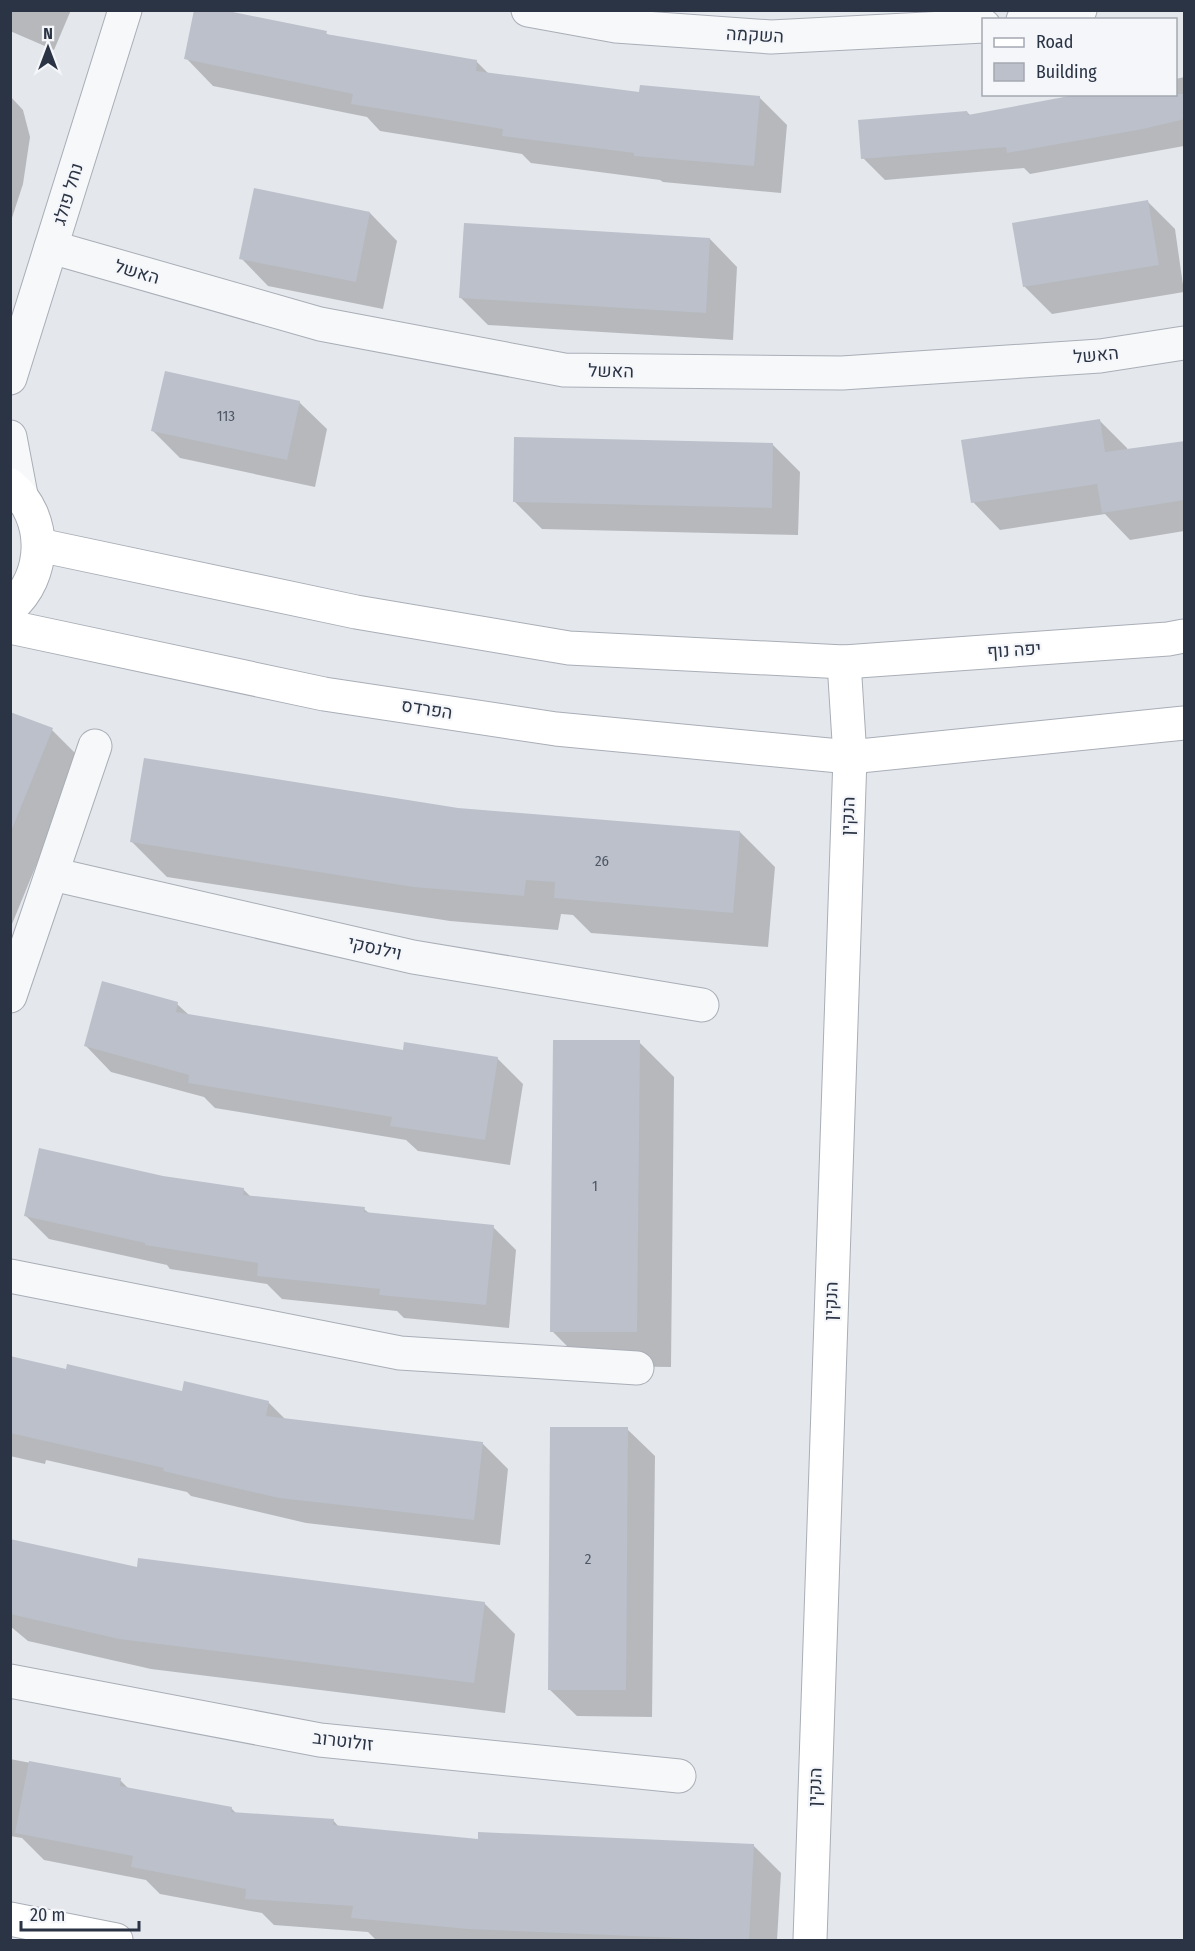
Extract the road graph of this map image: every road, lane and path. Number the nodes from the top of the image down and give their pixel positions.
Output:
1 (125, 10) edge
2 (528, 10) edge
3 (1080, 10) edge
4 (1034, 18) edge
5 (982, 26) edge
6 (51, 248) junction
7 (1185, 343) edge
8 (10, 378) edge
9 (10, 437) edge
10 (16, 490) edge
11 (39, 545) junction
12 (10, 608) edge
13 (10, 627) edge
14 (1185, 636) edge
15 (844, 662) junction
16 (1185, 723) edge
17 (95, 746) dead end
18 (850, 757) junction
19 (52, 874) junction
20 (10, 996) edge
21 (702, 1005) dead end
22 (10, 1276) edge
23 (637, 1368) dead end
24 (10, 1681) edge
25 (679, 1776) dead end
26 (10, 1918) edge
27 (116, 1941) edge
28 (810, 1941) edge

1 - 6 street, נחל פולג
2 - 5 street, השקמה
3 - 4 street
6 - 7 street, האשל
6 - 8 street, נחל פולג
9 - 10 street
10 - 11 street
11 - 12 street
11 - 15 street
13 - 18 street, הפרדס
14 - 15 street, יפה נוף
15 - 18 street, הנקין
16 - 18 street
17 - 19 street
18 - 28 street, הנקין
19 - 20 street
19 - 21 street, וילנסקי
22 - 23 street
24 - 25 street, זולוטרוב
26 - 27 street

